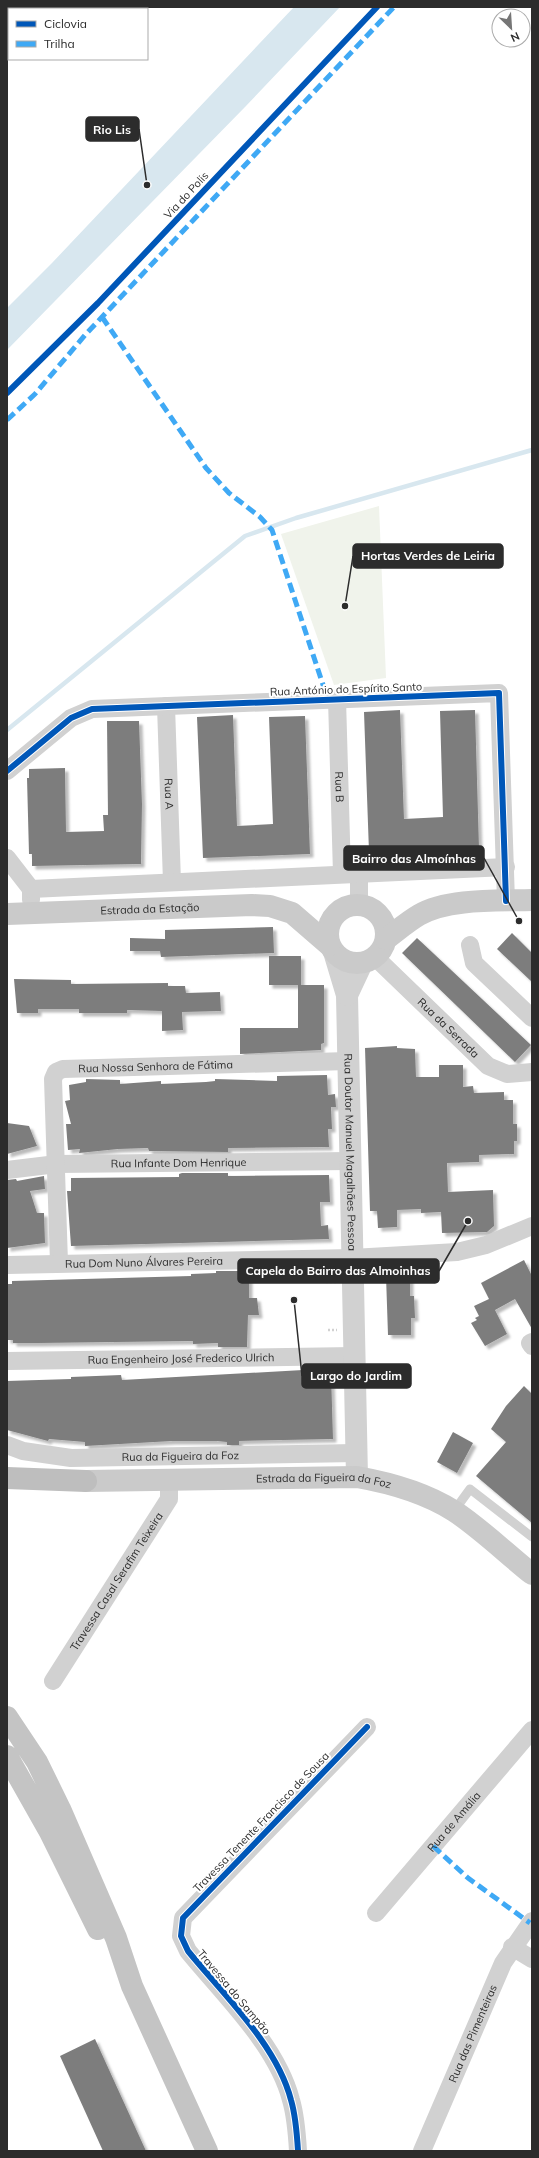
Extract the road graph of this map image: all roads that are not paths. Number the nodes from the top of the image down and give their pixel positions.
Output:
1 (337, 700) junction
2 (166, 706) junction
3 (7, 771) edge
4 (7, 858) edge
5 (506, 867) junction
6 (350, 874) junction
7 (172, 882) junction
8 (31, 889) junction
9 (532, 900) edge
10 (506, 901) junction
11 (359, 909) junction
12 (31, 913) junction
13 (292, 913) junction
14 (7, 914) edge
15 (420, 914) junction
16 (386, 939) junction
17 (470, 945) dead end
18 (332, 950) junction
19 (368, 960) junction
20 (347, 995) junction
21 (532, 1018) edge
22 (348, 1061) junction
23 (532, 1072) edge
24 (350, 1161) junction
25 (57, 1164) junction
26 (7, 1170) edge
27 (532, 1226) edge
28 (352, 1258) junction
29 (59, 1263) junction
30 (7, 1265) edge
31 (532, 1342) edge
32 (532, 1346) edge
33 (354, 1356) junction
34 (7, 1361) edge
35 (7, 1445) edge
36 (356, 1453) junction
37 (357, 1477) junction
38 (7, 1478) edge
39 (169, 1480) junction
40 (86, 1481) joint
41 (454, 1511) junction
42 (532, 1537) edge
43 (532, 1574) edge
44 (53, 1681) dead end
45 (7, 1717) edge
46 (367, 1727) dead end
47 (532, 1730) edge
48 (7, 1756) edge
49 (376, 1913) dead end
50 (532, 1921) edge
51 (181, 1936) joint
52 (512, 1947) junction
53 (532, 1960) edge
54 (132, 1986) junction
55 (207, 2151) edge
56 (298, 2151) edge
57 (422, 2151) edge

1 - 2 street, Rua António do Espírito Santo
1 - 5 street, Rua António do Espírito Santo
1 - 6 street, Rua B
2 - 3 street, Rua António do Espírito Santo
2 - 7 street, Rua A
4 - 8 street
5 - 6 street
5 - 10 street, Rua António do Espírito Santo
6 - 7 street
6 - 11 street, Rua B
7 - 8 street
8 - 12 street
9 - 10 main road, Estrada da Estação
10 - 15 main road, Estrada da Estação
11 - 13 main road, Estrada da Estação
11 - 15 main road, Estrada da Estação
11 - 16 main road
11 - 18 main road
12 - 13 main road, Estrada da Estação
12 - 14 main road, Estrada da Estação
13 - 18 main road, Estrada da Estação
15 - 16 main road, Estrada da Estação
16 - 19 main road, Estrada da Estação
17 - 21 street
18 - 19 main road, Estrada da Estação
18 - 20 street, Rua Doutor Manuel Magalhães Pessoa
19 - 20 street, Rua Doutor Manuel Magalhães Pessoa
19 - 23 street, Rua da Serrada
20 - 22 street, Rua Doutor Manuel Magalhães Pessoa
22 - 24 street, Rua Doutor Manuel Magalhães Pessoa
22 - 25 street, Rua Nossa Senhora de Fátima
24 - 25 street, Rua Infante Dom Henrique
24 - 28 street, Rua Doutor Manuel Magalhães Pessoa
25 - 26 street, Rua Infante Dom Henrique
25 - 29 street
27 - 28 street, Rua Dom Nuno Álvares Pereira
28 - 29 street, Rua Dom Nuno Álvares Pereira
28 - 33 street, Rua Doutor Manuel Magalhães Pessoa
29 - 30 street, Rua Dom Nuno Álvares Pereira
31 - 32 street
33 - 34 street, Rua Engenheiro José Frederico Ulrich
33 - 36 street, Rua Doutor Manuel Magalhães Pessoa
35 - 36 street, Rua da Figueira da Foz
36 - 37 street, Rua Doutor Manuel Magalhães Pessoa
37 - 39 main road, Estrada da Figueira da Foz
37 - 41 main road, Estrada da Figueira da Foz
38 - 40 highway
39 - 40 main road, Estrada da Figueira da Foz
39 - 44 street, Travessa Casal Serafim Teixeira
41 - 42 lane
41 - 43 main road, Estrada da Figueira da Foz
45 - 54 main road
46 - 51 street, Travessa Tenente Francisco de Sousa
47 - 49 street, Rua de Amália
48 - 54 main road
50 - 52 street, Rua das Pimenteiras
51 - 56 street, Travessa do Sampão
52 - 53 street
52 - 57 street, Rua das Pimenteiras
54 - 55 main road

